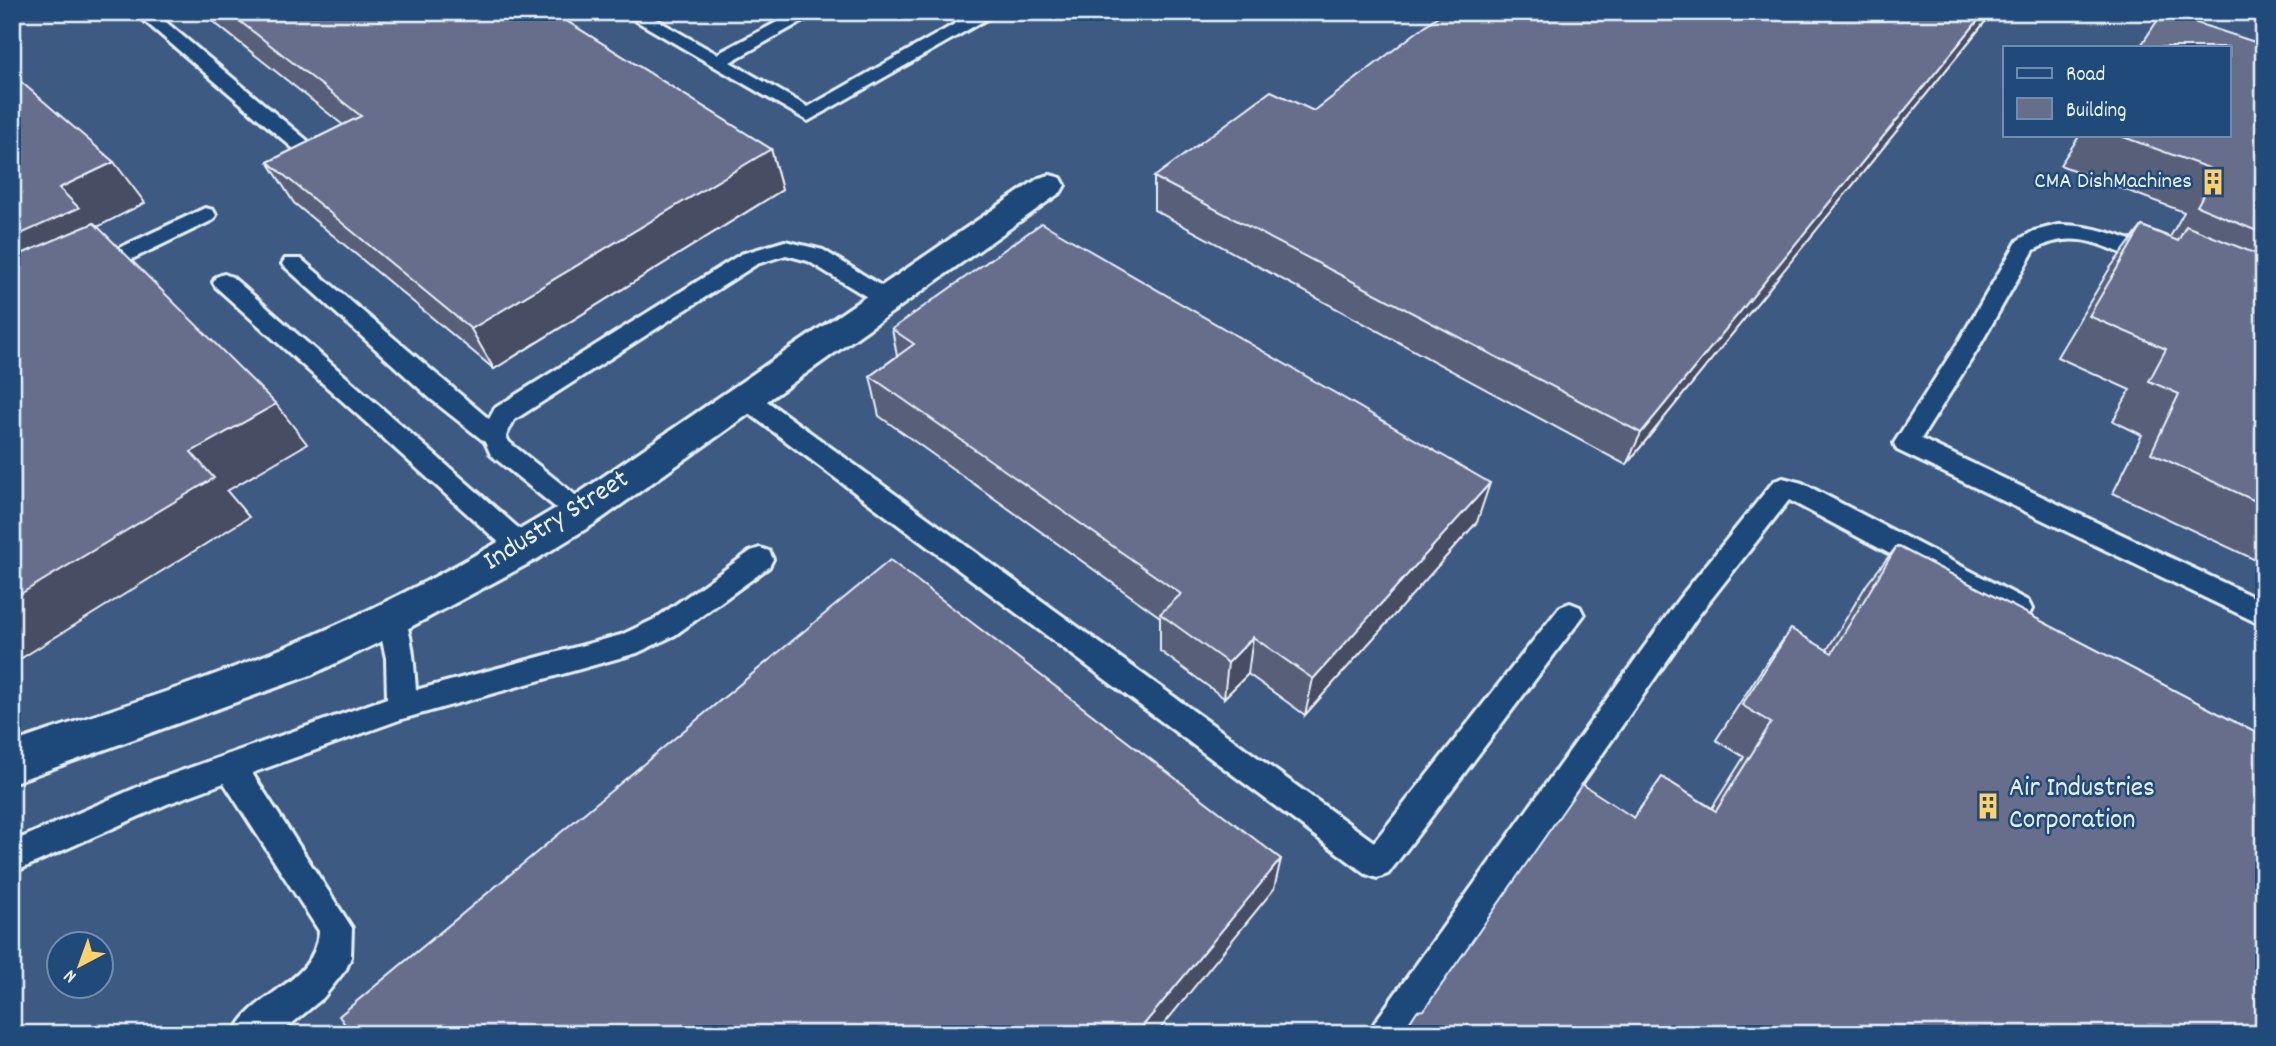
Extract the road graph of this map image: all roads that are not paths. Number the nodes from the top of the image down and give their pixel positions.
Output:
1 (143, 12) edge
2 (630, 12) edge
3 (810, 12) edge
4 (990, 12) edge
5 (2255, 12) edge
6 (2264, 15) edge
7 (718, 61) junction
8 (308, 150) edge
9 (1050, 185) dead end
10 (205, 215) dead end
11 (293, 264) dead end
12 (2175, 267) edge
13 (73, 279) edge
14 (223, 282) dead end
15 (886, 298) junction
16 (744, 397) junction
17 (494, 436) junction
18 (580, 513) junction
19 (523, 548) junction
20 (760, 559) dead end
21 (1570, 615) dead end
22 (2264, 615) edge
23 (391, 618) junction
24 (2041, 622) edge
25 (402, 706) junction
26 (12, 763) edge
27 (231, 767) junction
28 (12, 858) edge
29 (251, 1034) edge
30 (1387, 1034) edge

1 - 8 lane
2 - 7 lane
3 - 7 lane
4 - 7 lane
5 - 6 lane
9 - 15 street, Industry Street
10 - 13 lane
11 - 17 lane
12 - 22 lane
14 - 19 lane
15 - 16 street, Industry Street
15 - 17 lane
16 - 18 street, Industry Street
16 - 21 lane
17 - 18 lane
18 - 19 street, Industry Street
19 - 23 street, Industry Street
20 - 25 lane
23 - 25 lane
23 - 26 street, Industry Street
24 - 30 lane
25 - 27 lane
27 - 28 lane
27 - 29 lane

